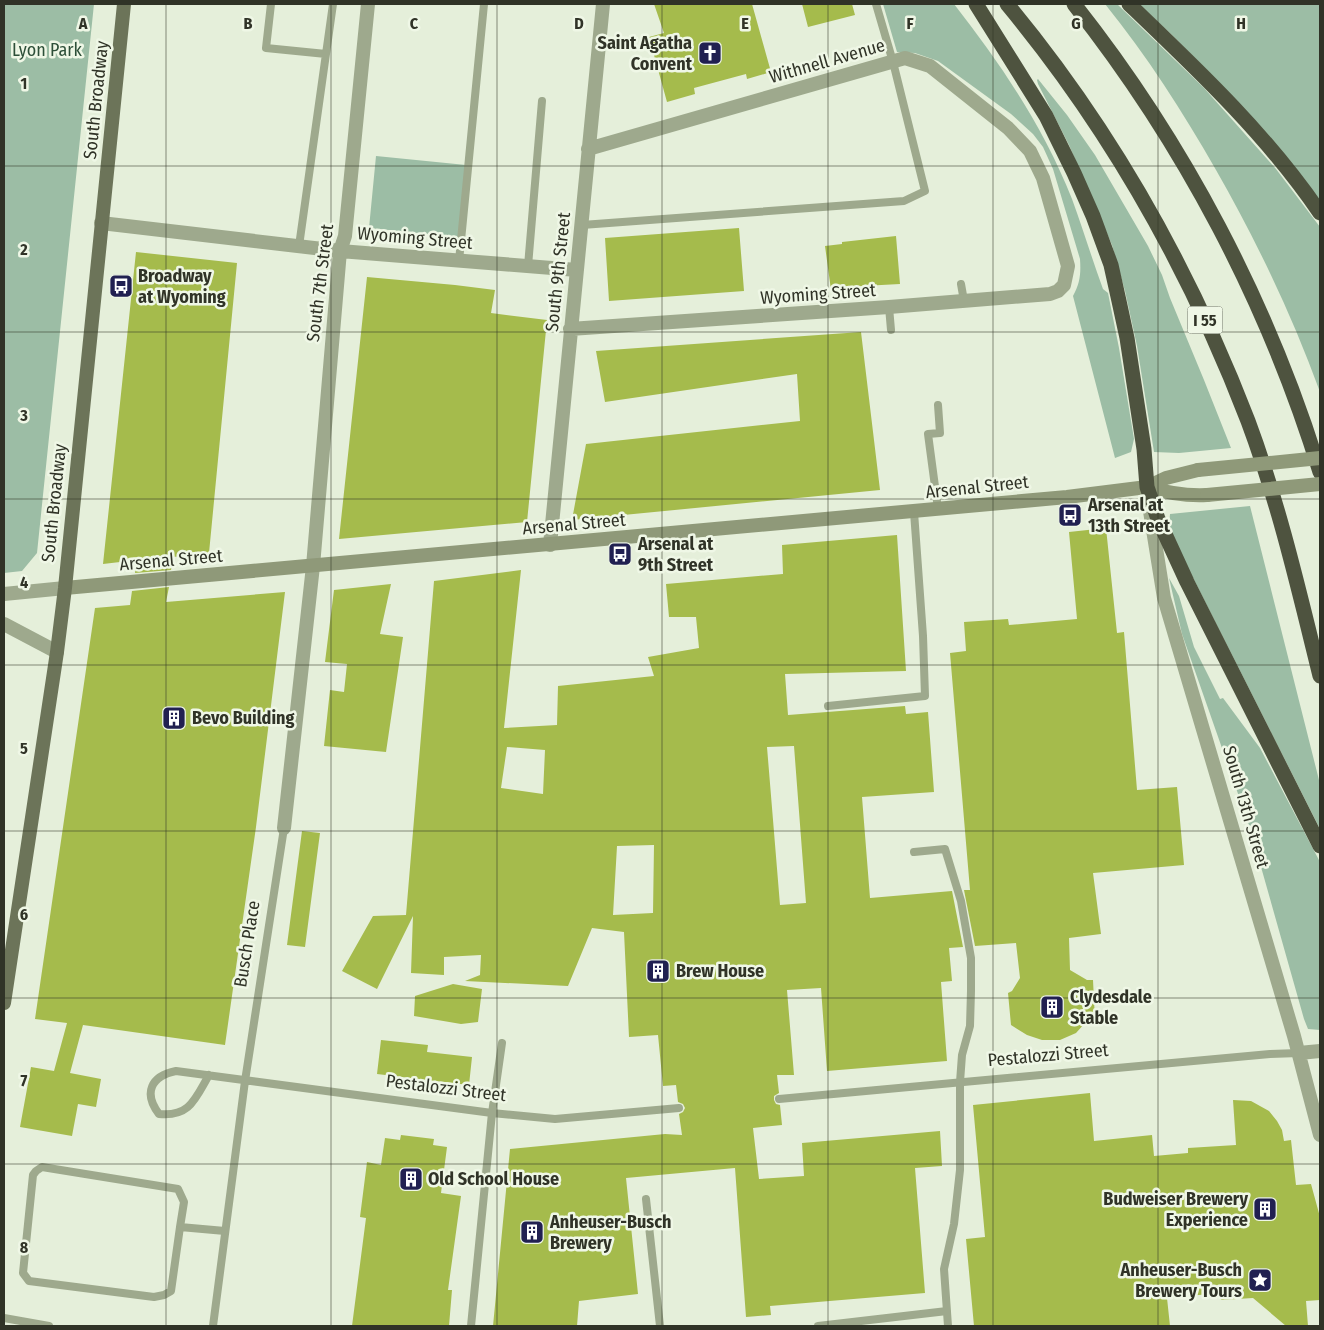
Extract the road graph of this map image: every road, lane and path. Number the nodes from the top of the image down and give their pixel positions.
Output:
1 (124, 4) edge
2 (271, 4) edge
3 (332, 4) edge
4 (368, 4) edge
5 (484, 4) edge
6 (602, 4) edge
7 (876, 4) edge
8 (976, 4) edge
9 (1007, 4) edge
10 (1074, 4) edge
11 (1130, 4) edge
12 (326, 54) junction
13 (893, 62) junction
14 (542, 101) dead end
15 (588, 149) junction
16 (1320, 213) edge
17 (101, 223) junction
18 (582, 225) junction
19 (299, 246) junction
20 (340, 251) junction
21 (459, 260) junction
22 (528, 266) junction
23 (577, 270) junction
24 (961, 284) dead end
25 (1064, 285) joint
26 (964, 301) junction
27 (889, 308) junction
28 (570, 329) junction
29 (891, 330) dead end
30 (938, 405) dead end
31 (1320, 458) edge
32 (1320, 472) edge
33 (1320, 484) edge
34 (1147, 487) junction
35 (938, 509) junction
36 (914, 512) junction
37 (550, 544) junction
38 (312, 566) junction
39 (65, 588) junction
40 (4, 594) edge
41 (4, 624) edge
42 (57, 652) junction
43 (1320, 676) edge
44 (828, 706) dead end
45 (284, 828) joint
46 (1320, 846) edge
47 (914, 852) dead end
48 (4, 1003) edge
49 (502, 1043) dead end
50 (1320, 1051) edge
51 (1298, 1053) junction
52 (208, 1075) junction
53 (245, 1081) junction
54 (960, 1082) junction
55 (780, 1099) dead end
56 (679, 1108) dead end
57 (492, 1113) junction
58 (1320, 1135) edge
59 (646, 1199) dead end
60 (180, 1227) junction
61 (225, 1231) junction
62 (947, 1311) junction
63 (4, 1318) edge
64 (49, 1326) edge
65 (213, 1326) edge
66 (471, 1326) edge
67 (660, 1326) edge
68 (818, 1326) edge
69 (948, 1326) edge

1 - 17 main road, South Broadway
2 - 12 lane
3 - 12 lane
4 - 20 street, South 7th Street
5 - 21 lane
6 - 15 street, South 9th Street
7 - 13 lane
8 - 34 highway
9 - 43 highway, I 55
10 - 32 highway
11 - 16 highway
12 - 19 lane
13 - 15 street, Withnell Avenue
13 - 18 lane
13 - 25 street, Withnell Avenue
14 - 22 lane
15 - 18 street, South 9th Street
17 - 19 street, Wyoming Street
17 - 39 main road, South Broadway
18 - 23 street, South 9th Street
19 - 20 street, Wyoming Street
20 - 21 street, Wyoming Street
20 - 38 street, South 7th Street
21 - 22 street, Wyoming Street
22 - 23 street, Wyoming Street
23 - 28 street, South 9th Street
24 - 26 lane
25 - 26 street, Wyoming Street
26 - 27 street, Wyoming Street
27 - 28 street, Wyoming Street
27 - 29 lane
28 - 37 street, South 9th Street
30 - 35 lane
31 - 34 main road, Arsenal Street, bridge
33 - 34 main road, Arsenal Street, bridge
34 - 35 main road, Arsenal Street
34 - 46 highway
34 - 51 street, South 13th Street
35 - 36 main road, Arsenal Street
36 - 37 main road, Arsenal Street
36 - 44 lane
37 - 38 main road, Arsenal Street
38 - 39 main road, Arsenal Street
38 - 45 street, Busch Place
39 - 40 street, Arsenal Street
39 - 42 main road, South Broadway
41 - 42 street
42 - 48 main road, South Broadway
45 - 53 lane, Busch Place
47 - 54 lane
49 - 57 lane
50 - 51 street, Pestalozzi Street
51 - 54 lane, Pestalozzi Street
51 - 58 street, South 13th Street
52 - 52 lane, Pestalozzi Street
52 - 53 lane, Pestalozzi Street
53 - 57 lane, Pestalozzi Street
53 - 61 lane, Busch Place
54 - 55 lane, Pestalozzi Street
54 - 62 lane
56 - 57 lane, Pestalozzi Street
57 - 66 lane
59 - 67 lane
60 - 60 lane
60 - 61 lane
61 - 65 lane, Busch Place
62 - 68 lane
62 - 69 lane
63 - 64 lane

